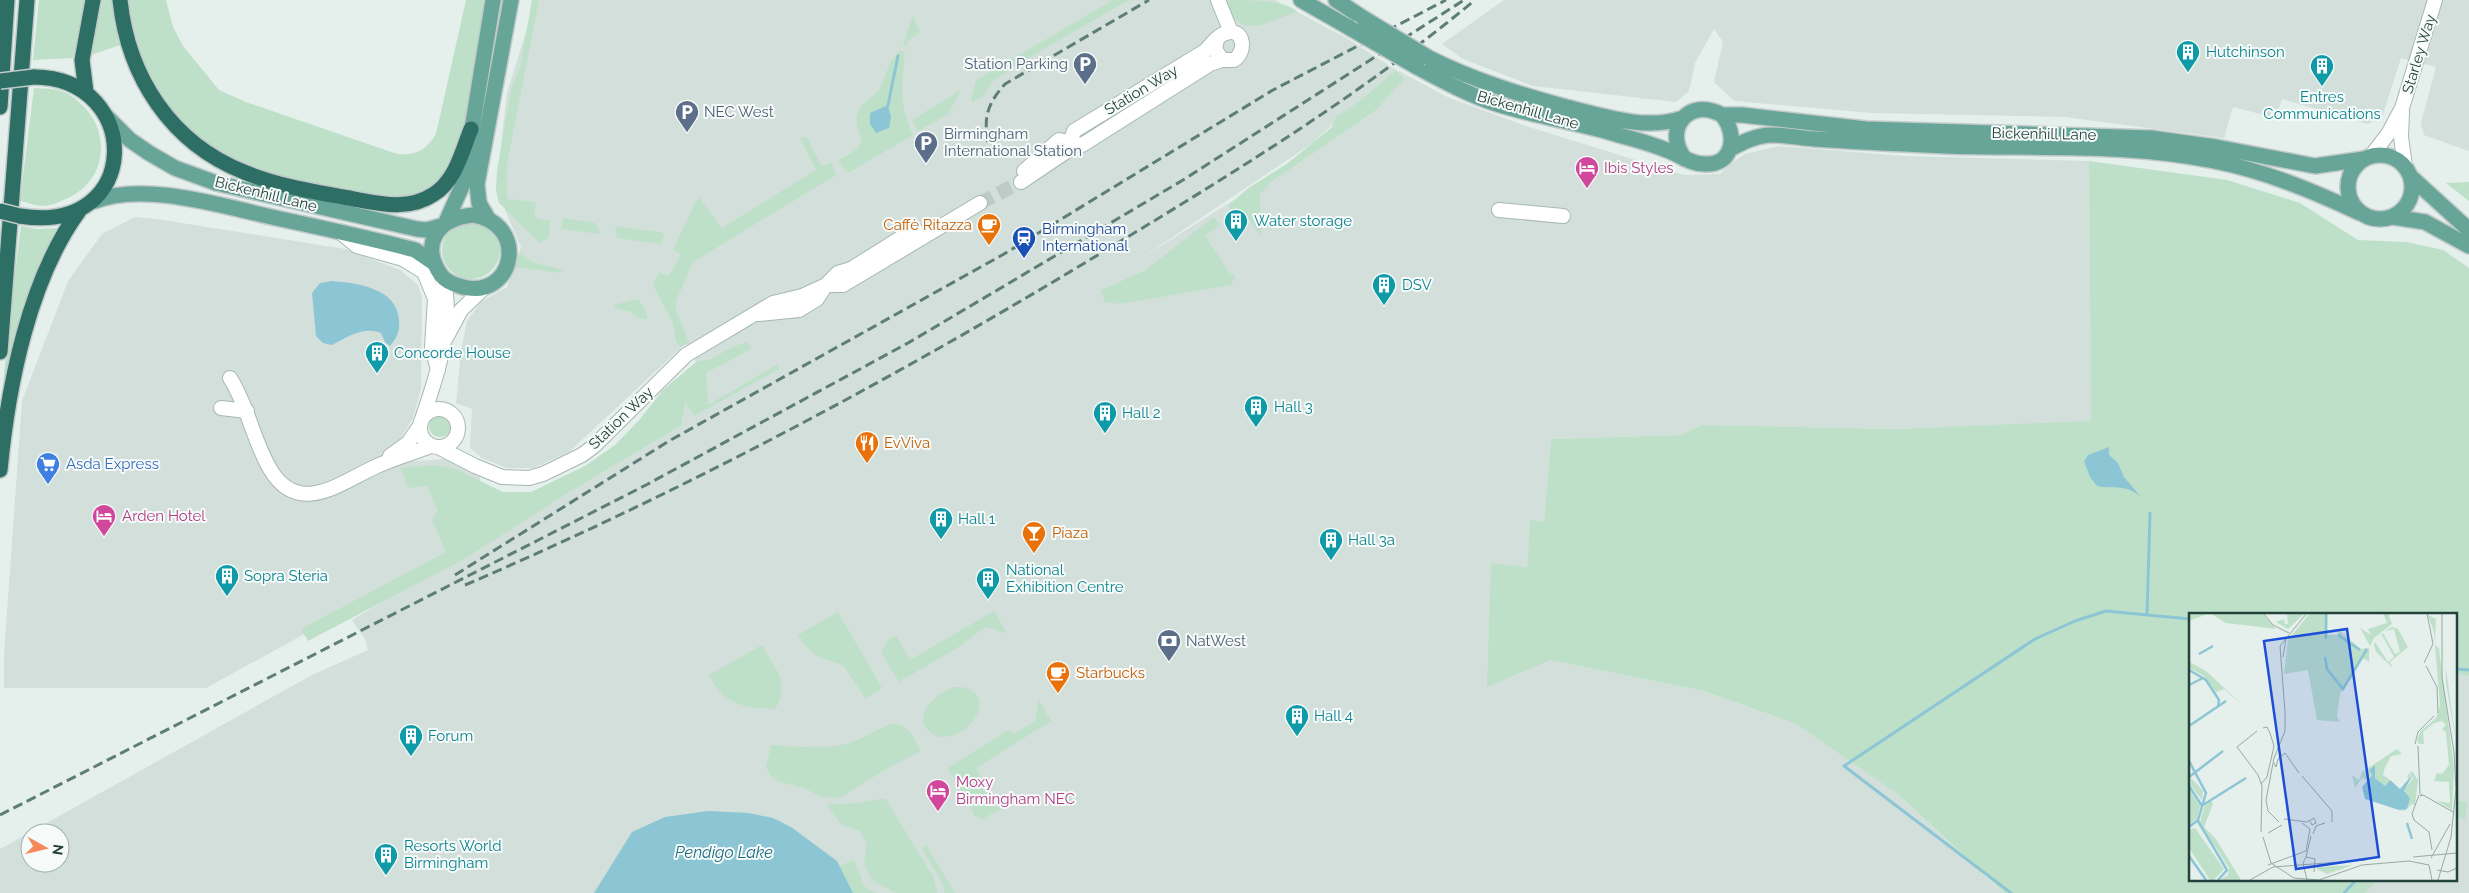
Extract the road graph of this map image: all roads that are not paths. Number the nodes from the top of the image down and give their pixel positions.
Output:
1 (7, 0) edge
2 (27, 0) edge
3 (33, 0) edge
4 (93, 0) edge
5 (120, 0) edge
6 (493, 0) edge
7 (511, 0) edge
8 (1218, 0) edge
9 (2435, 0) edge
10 (1306, 3) edge
11 (1342, 4) edge
12 (1231, 32) junction
13 (1217, 40) junction
14 (1222, 60) junction
15 (1423, 62) junction
16 (0, 81) edge
17 (86, 92) junction
18 (0, 107) edge
19 (2402, 108) junction
20 (1722, 115) junction
21 (1686, 116) junction
22 (107, 118) junction
23 (471, 129) junction
24 (1069, 142) junction
25 (1730, 149) junction
26 (2367, 157) junction
27 (1685, 159) junction
28 (2408, 172) junction
29 (12, 173) junction
30 (1018, 179) tunnel mouth
31 (978, 200) tunnel mouth
32 (95, 201) junction
33 (0, 210) edge
34 (1499, 210) dead end
35 (79, 211) junction
36 (2360, 213) junction
37 (1563, 216) dead end
38 (486, 217) junction
39 (2393, 217) junction
40 (444, 224) junction
41 (2469, 230) edge
42 (340, 232) junction
43 (2469, 246) edge
44 (434, 263) junction
45 (442, 277) junction
46 (485, 287) junction
47 (443, 346) junction
48 (0, 352) edge
49 (437, 373) junction
50 (230, 378) dead end
51 (221, 408) dead end
52 (247, 411) junction
53 (449, 412) junction
54 (421, 421) junction
55 (456, 436) junction
56 (434, 447) junction
57 (377, 466) junction
58 (475, 466) junction
59 (0, 470) edge

1 - 18 highway
2 - 29 highway
3 - 29 highway
4 - 17 highway
5 - 23 highway
6 - 23 main road
7 - 38 main road
8 - 12 street
9 - 19 street, Starley Way
10 - 15 main road, Bickenhill Lane, bridge
11 - 15 main road, Bickenhill Lane, bridge
12 - 13 street
12 - 14 street
13 - 14 street
13 - 24 street, Station Way
14 - 24 street, Station Way
15 - 21 main road, Bickenhill Lane
15 - 27 main road, Bickenhill Lane
16 - 17 highway, bridge
17 - 22 highway
19 - 26 street
19 - 28 street
20 - 21 main road
20 - 25 main road
20 - 26 main road, Bickenhill Lane
21 - 27 main road
22 - 32 highway
22 - 40 main road, Bickenhill Lane
23 - 40 main road
24 - 30 street, Station Way
25 - 27 main road
25 - 36 main road, Bickenhill Lane
26 - 28 main road
26 - 36 main road
28 - 39 main road
28 - 41 main road
29 - 48 highway
31 - 58 street, Station Way
32 - 35 highway
32 - 42 main road, Bickenhill Lane
33 - 35 highway, bridge
34 - 37 street
35 - 59 highway
36 - 39 main road
38 - 40 main road
38 - 46 main road
39 - 43 main road
40 - 44 main road
42 - 44 main road, Bickenhill Lane
42 - 49 street
44 - 45 main road
45 - 46 main road
45 - 47 street
46 - 47 street
47 - 49 street
49 - 53 street
49 - 54 street
50 - 52 street
51 - 52 street
52 - 57 street
53 - 54 street
53 - 55 street
54 - 56 street
54 - 57 street
55 - 56 street
55 - 58 street
56 - 57 street
56 - 58 street, Station Way

